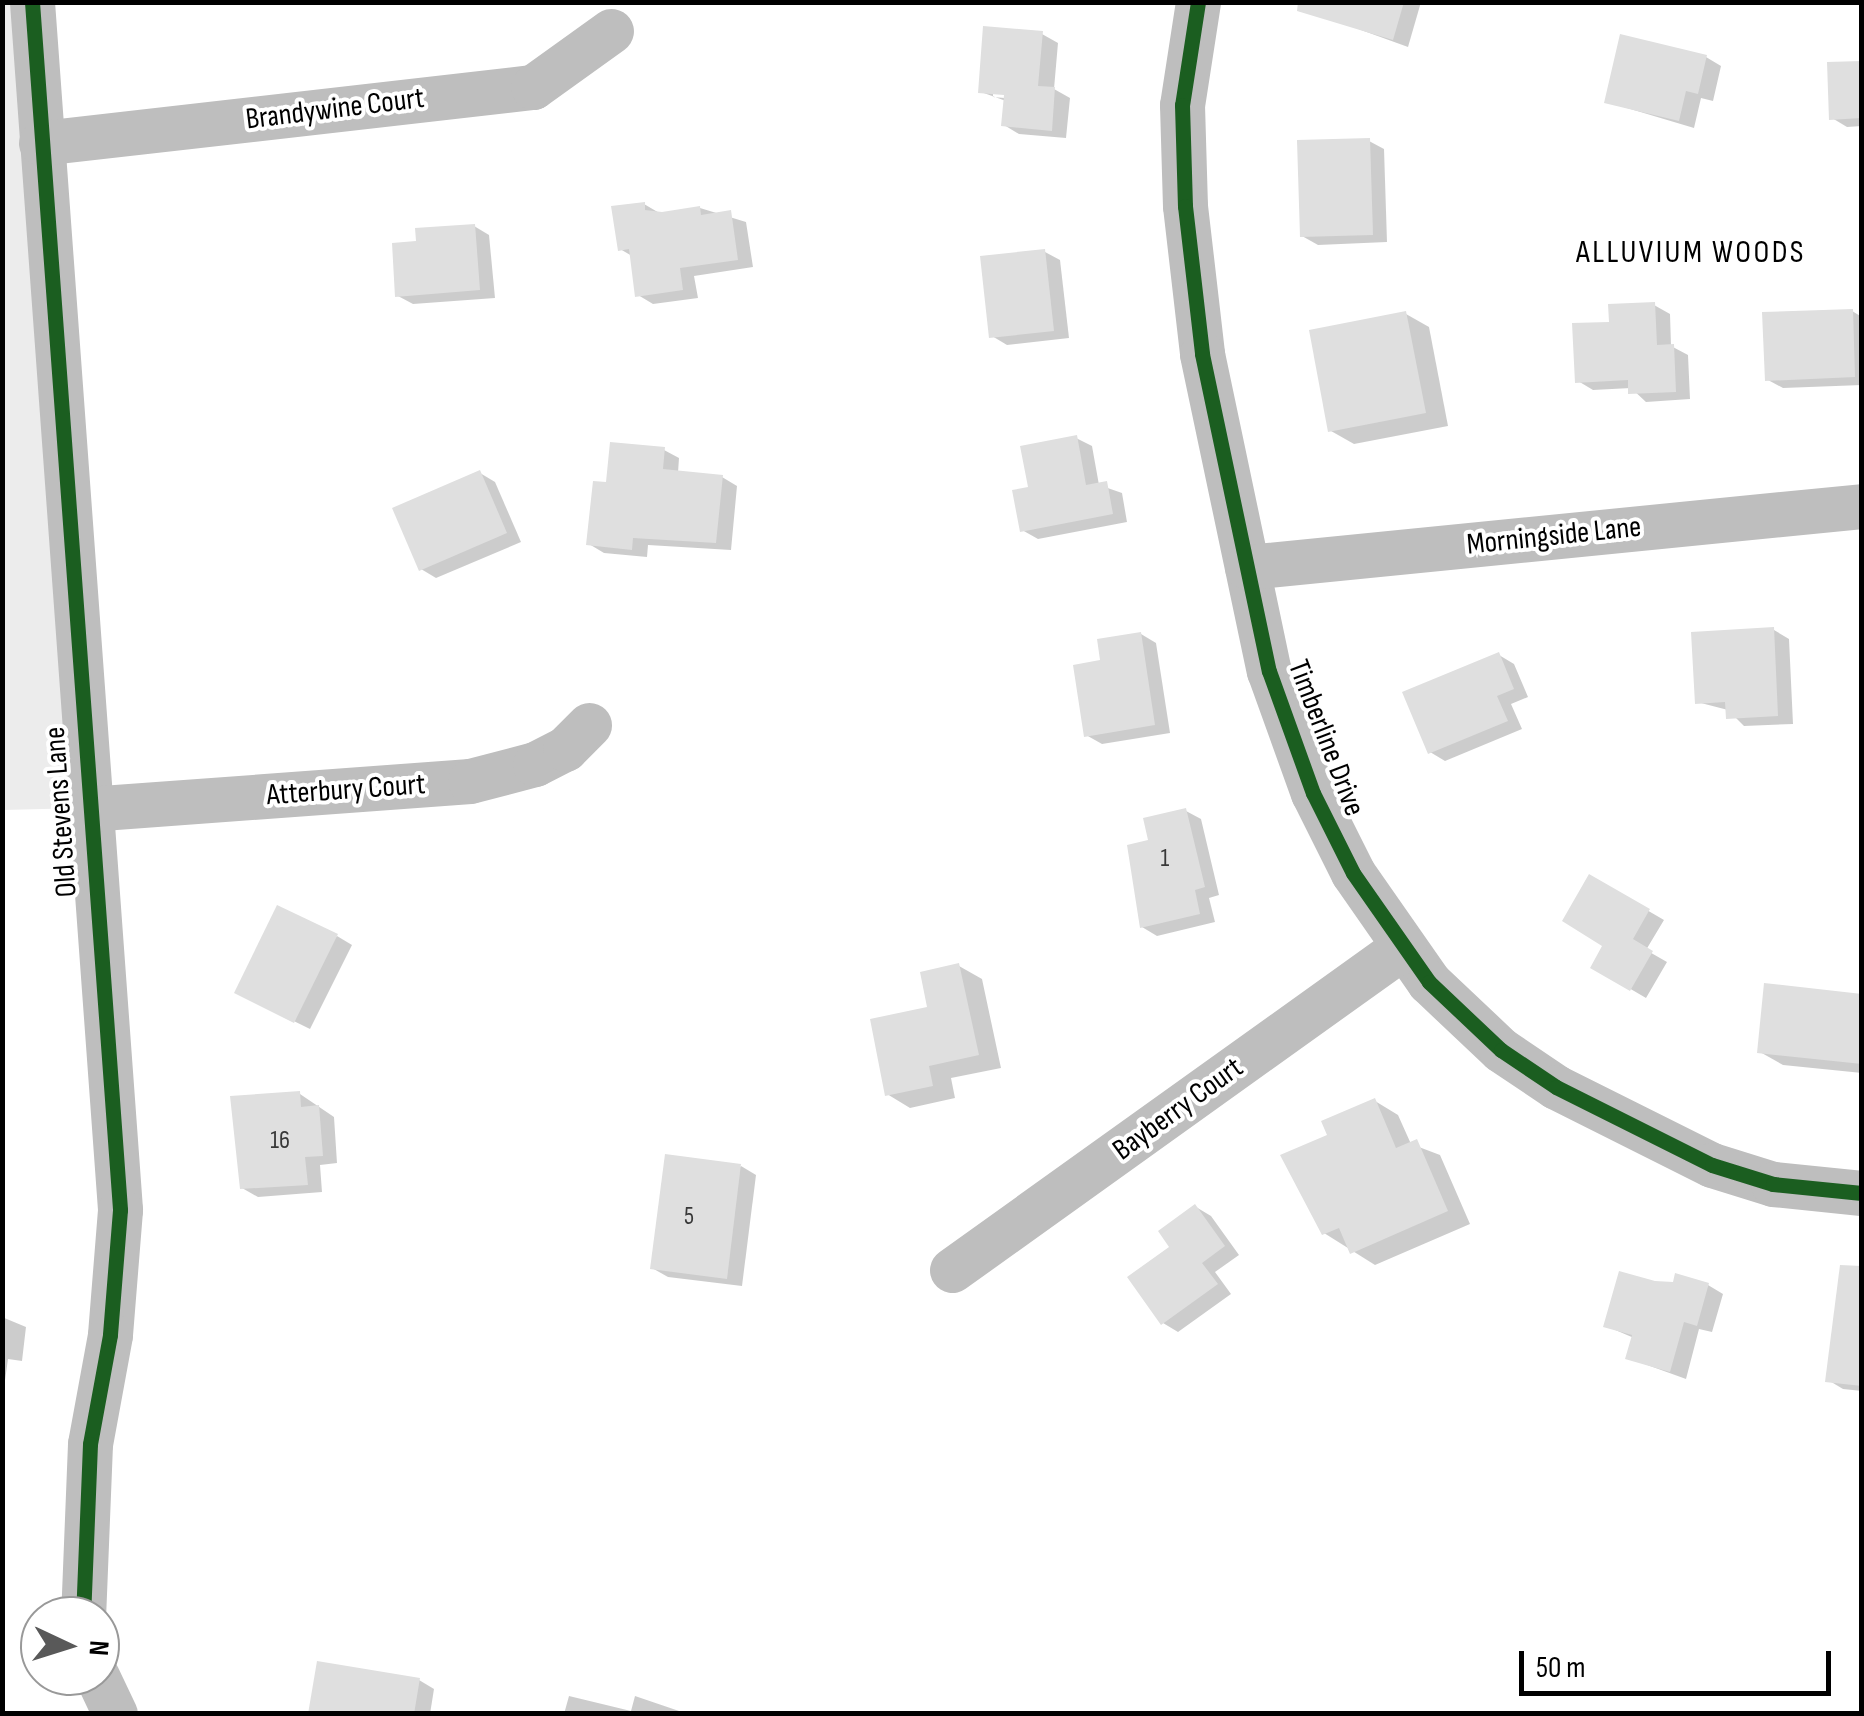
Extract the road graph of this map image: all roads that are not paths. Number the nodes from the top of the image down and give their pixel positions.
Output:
1 (32, 2) edge
2 (1198, 2) edge
3 (611, 31) dead end
4 (41, 144) junction
5 (1862, 506) edge
6 (1247, 567) junction
7 (588, 725) dead end
8 (88, 808) junction
9 (1403, 947) junction
10 (1862, 1193) edge
11 (952, 1270) dead end
12 (85, 1596) edge

1 - 4 street, Old Stevens Lane
2 - 6 street, Timberline Drive
3 - 4 street, Brandywine Court
4 - 8 street, Old Stevens Lane
5 - 6 street, Morningside Lane
6 - 9 street, Timberline Drive
7 - 8 street, Atterbury Court
8 - 12 street, Old Stevens Lane
9 - 10 street, Timberline Drive
9 - 11 street, Bayberry Court

